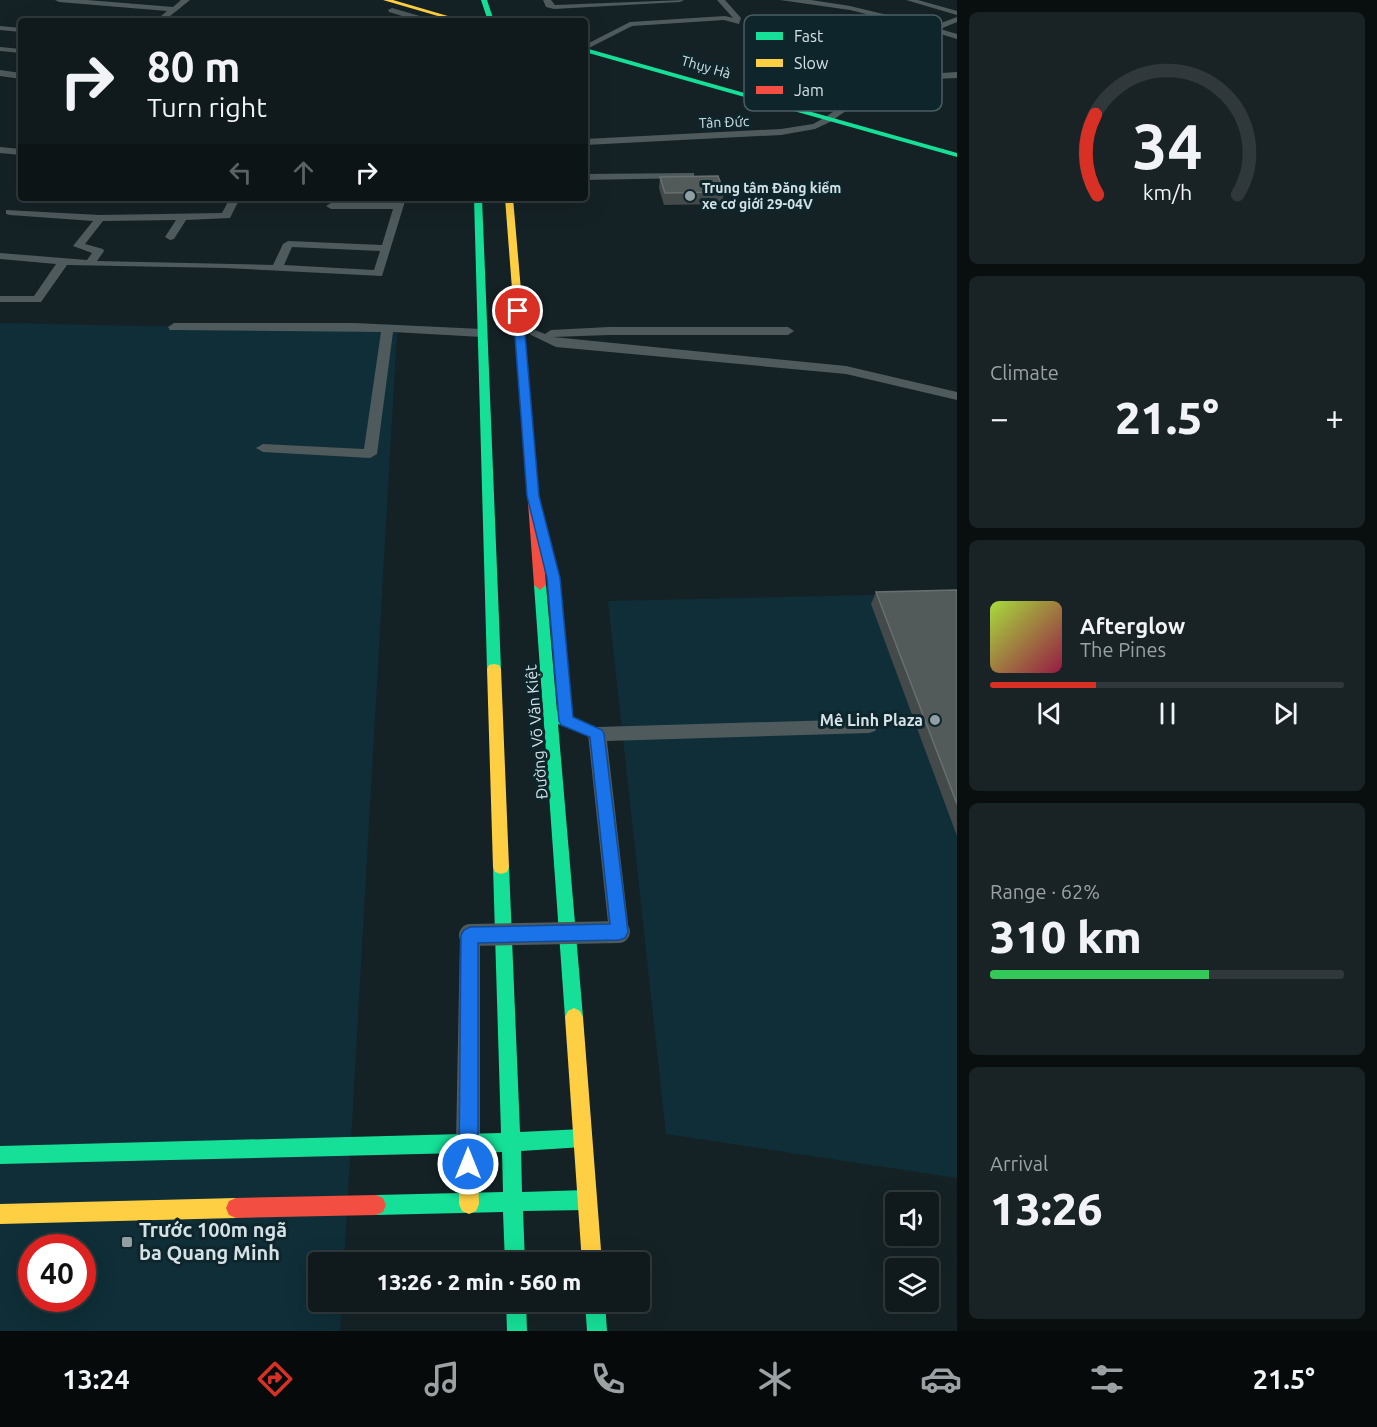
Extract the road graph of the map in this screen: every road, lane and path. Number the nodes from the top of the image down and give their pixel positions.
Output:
1 (59, 0) edge
2 (186, 0) edge
3 (386, 0) edge
4 (484, 0) edge
5 (547, 0) edge
6 (680, 0) edge
7 (710, 0) edge
8 (721, 0) edge
9 (784, 0) edge
10 (909, 0) edge
11 (951, 0) edge
12 (825, 2) edge
13 (404, 5) junction
14 (889, 7) dead end
15 (935, 7) junction
16 (174, 9) junction
17 (622, 11) edge
18 (957, 13) edge
19 (880, 14) junction
20 (884, 15) edge
21 (163, 18) edge
22 (417, 18) edge
23 (467, 18) edge
24 (490, 18) edge
25 (724, 18) junction
26 (957, 19) edge
27 (736, 22) junction
28 (942, 25) edge
29 (0, 28) edge
30 (18, 30) edge
31 (942, 32) edge
32 (957, 37) edge
33 (0, 49) edge
34 (588, 50) edge
35 (18, 51) edge
36 (0, 73) edge
37 (957, 75) edge
38 (18, 76) edge
39 (942, 76) edge
40 (744, 96) edge
41 (796, 111) edge
42 (840, 111) edge
43 (827, 120) junction
44 (588, 142) edge
45 (10, 151) edge
46 (957, 155) edge
47 (0, 161) edge
48 (691, 175) edge
49 (588, 177) edge
50 (234, 201) edge
51 (478, 201) edge
52 (509, 201) edge
53 (400, 202) edge
54 (332, 206) dead end
55 (10, 212) dead end
56 (100, 218) junction
57 (182, 218) junction
58 (170, 237) dead end
59 (386, 248) junction
60 (0, 256) edge
61 (64, 261) junction
62 (90, 263) junction
63 (277, 268) junction
64 (0, 299) edge
65 (174, 327) dead end
66 (387, 329) junction
67 (788, 331) dead end
68 (482, 333) junction
69 (520, 334) junction
70 (535, 334) junction
71 (957, 396) edge
72 (263, 448) dead end
73 (533, 496) junction
74 (556, 614) dead end
75 (551, 715) junction
76 (869, 726) dead end
77 (597, 734) junction
78 (555, 759) junction
79 (586, 924) dead end
80 (588, 947) dead end
81 (584, 968) dead end
82 (574, 1032) junction
83 (583, 1138) junction
84 (510, 1142) junction
85 (468, 1144) junction
86 (0, 1155) edge
87 (587, 1200) junction
88 (512, 1202) junction
89 (469, 1204) junction
90 (0, 1214) edge
91 (514, 1252) edge
92 (591, 1252) edge
93 (516, 1312) edge
94 (596, 1312) edge
95 (517, 1331) edge
96 (597, 1331) edge

1 - 16 street
2 - 16 street
3 - 13 main road
4 - 24 main road
5 - 17 street
6 - 17 street
7 - 25 street
8 - 27 street
9 - 12 street
10 - 15 street
11 - 15 street
12 - 19 street
13 - 22 street
13 - 23 main road
14 - 19 street
15 - 18 street
16 - 21 street
17 - 25 street
17 - 34 street
19 - 20 street
25 - 27 street
26 - 28 street, Tân Đức
27 - 34 street
29 - 30 street
31 - 32 street
33 - 35 street
34 - 40 main road, Thụy Hà
36 - 38 street
37 - 39 street
41 - 43 main road, Thụy Hà
42 - 43 street, Tân Đức
43 - 44 street, Tân Đức
43 - 46 main road, Thụy Hà
45 - 47 street
48 - 49 street
50 - 57 street
51 - 68 main road
52 - 69 main road, Đường Võ Văn Kiệt
53 - 54 street
53 - 59 street
55 - 56 street
56 - 57 street
56 - 62 street
57 - 58 street
59 - 63 street
59 - 63 street
60 - 61 street
61 - 62 street
61 - 64 street
62 - 63 street
65 - 66 street
66 - 68 street
66 - 72 street
67 - 70 street
68 - 84 main road
69 - 70 street
69 - 73 main road, Đường Võ Văn Kiệt
70 - 71 street
73 - 74 main road
73 - 75 main road, Đường Võ Văn Kiệt
75 - 77 main road
75 - 78 main road, Đường Võ Văn Kiệt
76 - 77 street
77 - 78 main road
77 - 85 street, bridge
78 - 82 main road, Đường Võ Văn Kiệt
79 - 80 main road
81 - 82 main road
82 - 83 main road, Đường Võ Văn Kiệt
83 - 84 main road
83 - 87 main road, Đường Võ Văn Kiệt
84 - 85 main road
84 - 88 main road
85 - 86 main road
85 - 89 main road
87 - 88 main road
87 - 92 main road, Đường Võ Văn Kiệt
88 - 89 main road
88 - 91 main road
89 - 90 main road
93 - 95 main road
94 - 96 main road

